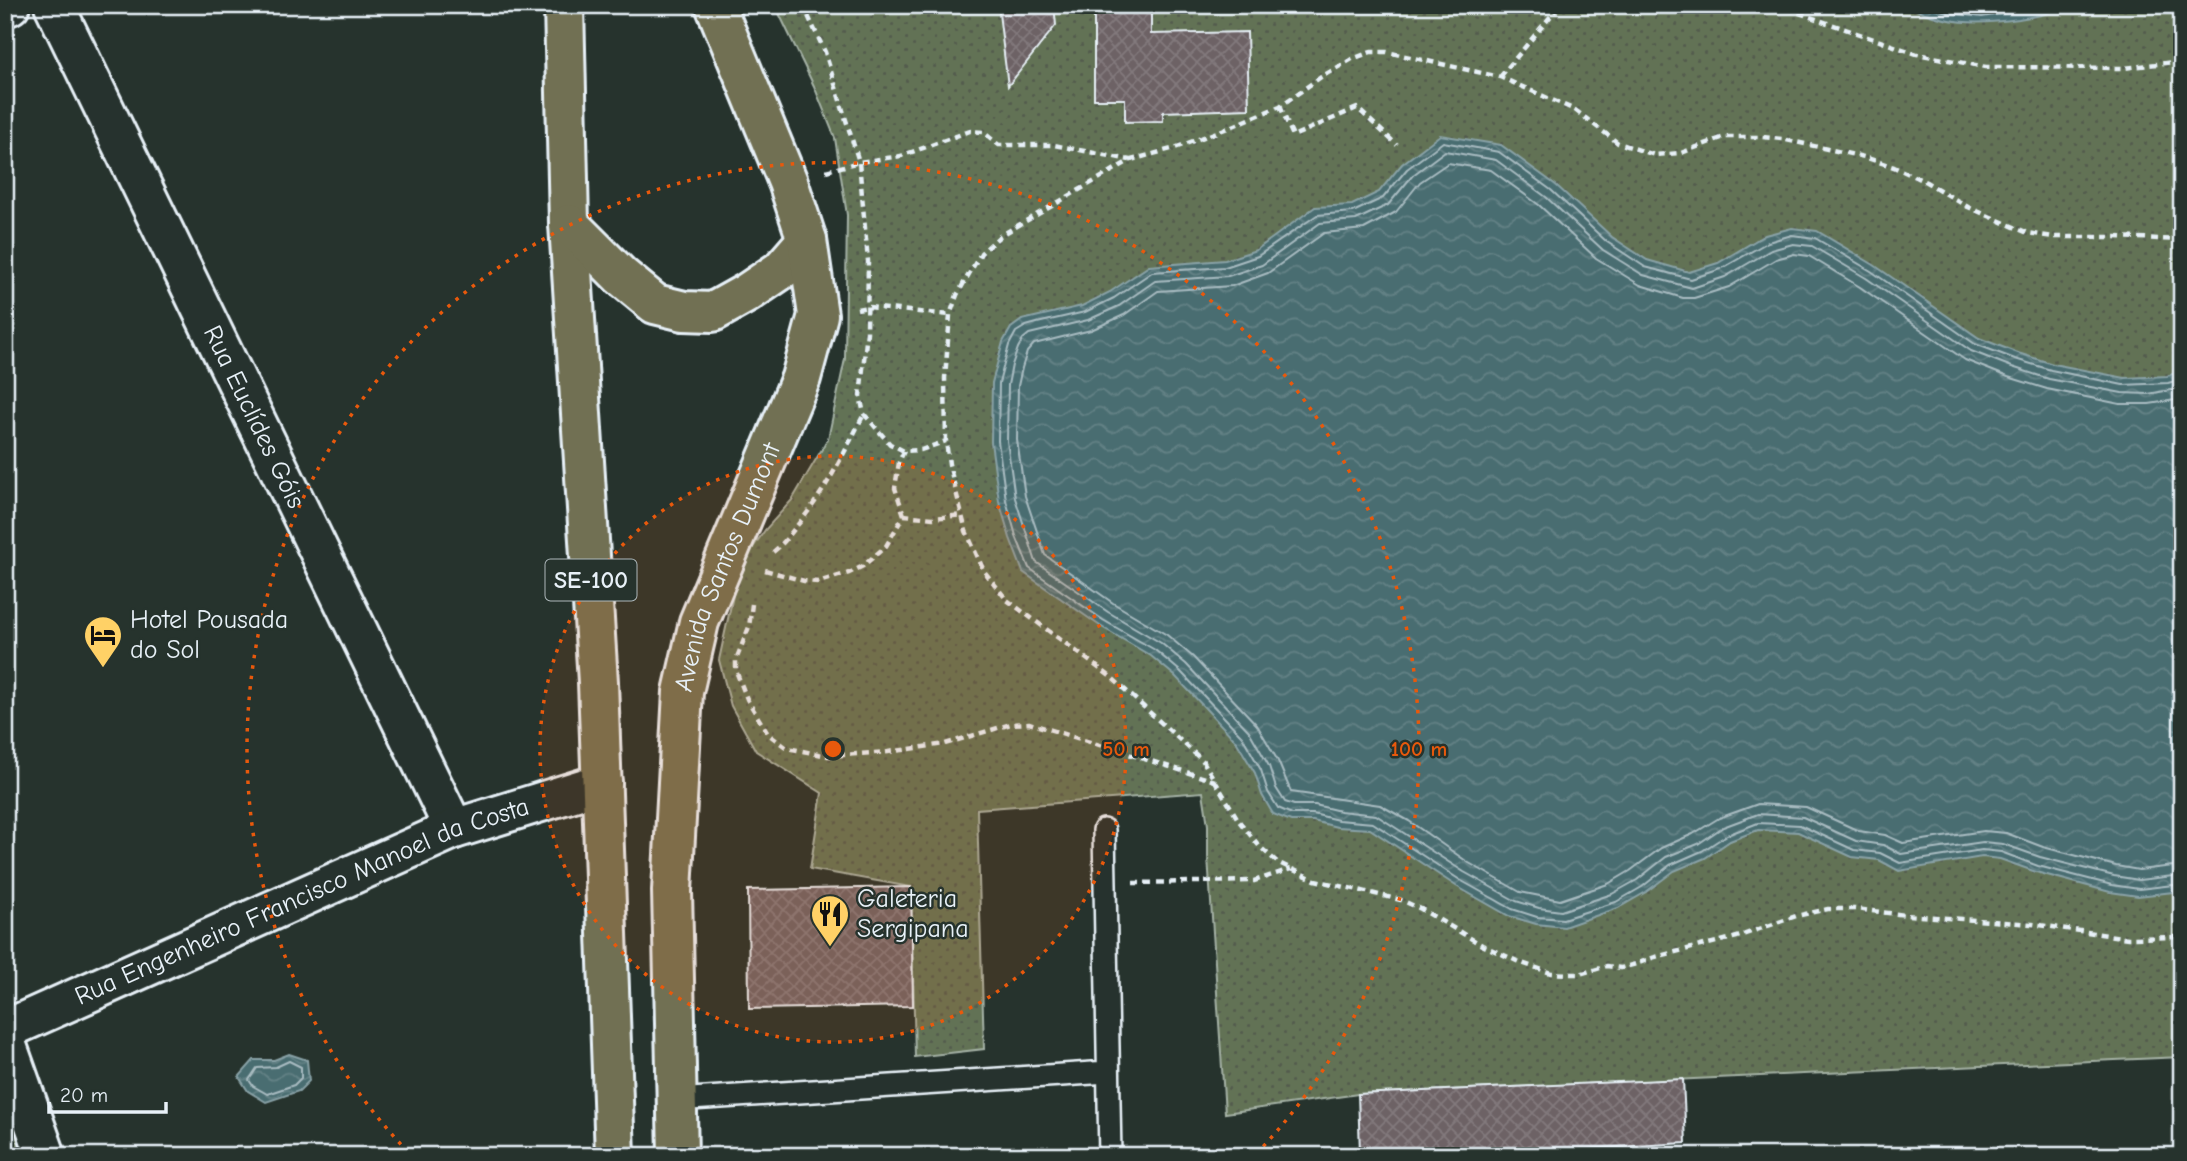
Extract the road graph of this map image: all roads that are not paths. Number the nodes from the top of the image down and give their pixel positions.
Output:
1 (10, 5) edge
2 (54, 5) edge
3 (564, 5) edge
4 (715, 5) edge
5 (5, 8) edge
6 (569, 224) junction
7 (807, 240) junction
8 (602, 783) junction
9 (454, 829) junction
10 (1104, 830) dead end
11 (5, 1030) edge
12 (5, 1040) edge
13 (1108, 1072) junction
14 (675, 1100) junction
15 (46, 1156) edge
16 (615, 1156) edge
17 (678, 1156) edge
18 (1110, 1156) edge

1 - 5 street
2 - 9 street, Rua Euclídes Góis
3 - 6 main road, SE-100
4 - 7 main road, Avenida Santos Dumont
6 - 7 main road
6 - 8 main road, SE-100
7 - 14 main road, Avenida Santos Dumont
8 - 9 street, Rua Engenheiro Francisco Manoel da Costa
8 - 16 main road, SE-100
9 - 11 street, Rua Engenheiro Francisco Manoel da Costa
10 - 13 lane
12 - 15 street
13 - 14 lane
13 - 18 lane
14 - 17 main road, Avenida Santos Dumont

